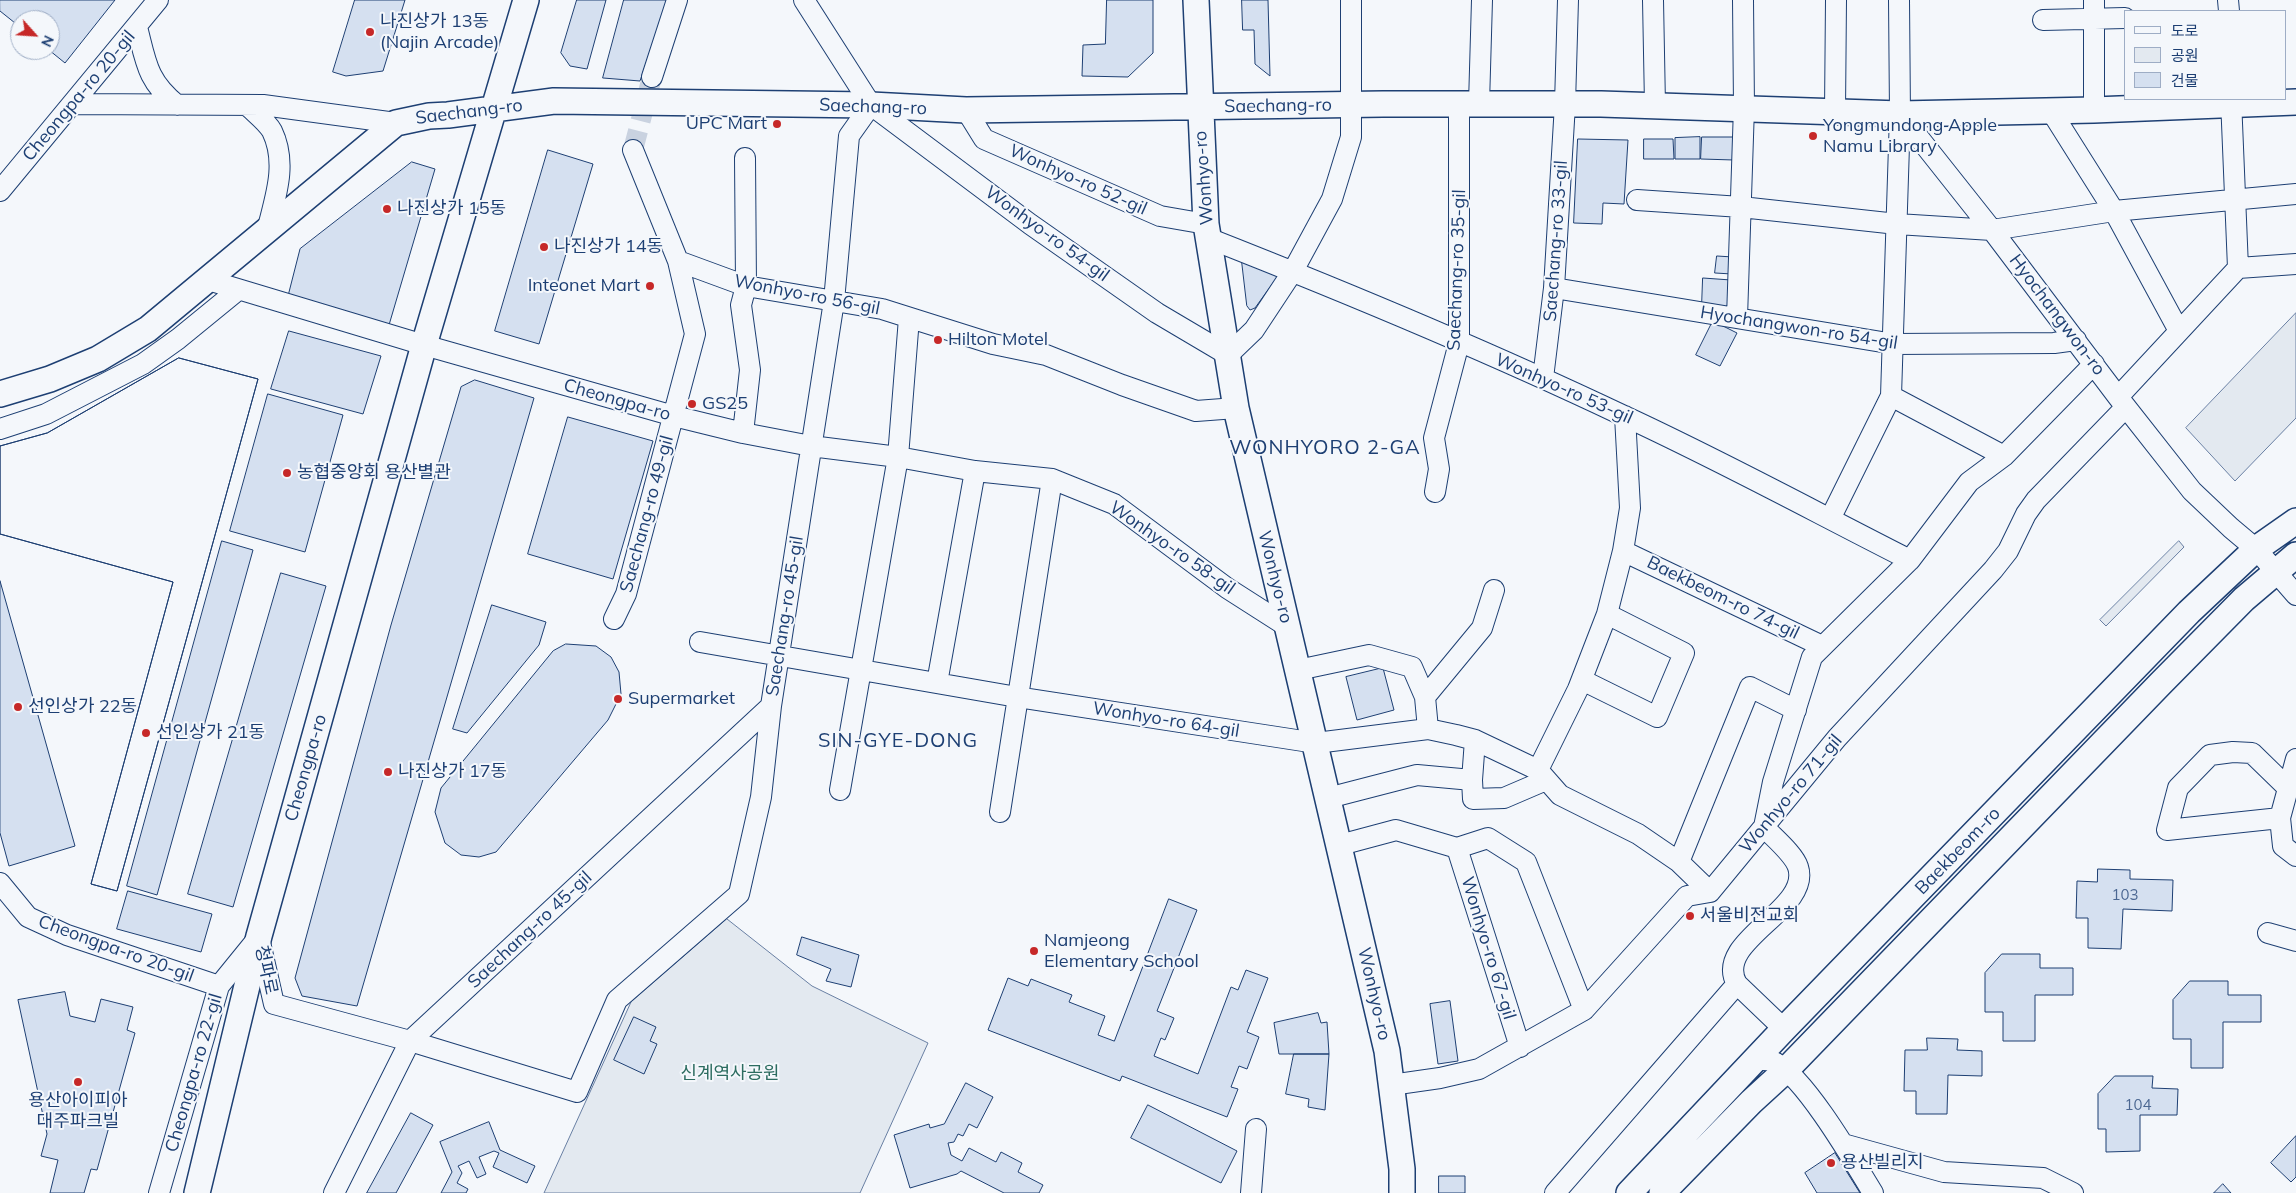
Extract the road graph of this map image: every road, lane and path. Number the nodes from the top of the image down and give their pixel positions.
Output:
1 (158, 0) edge
2 (526, 0) edge
3 (677, 0) edge
4 (804, 0) edge
5 (1196, 0) edge
6 (1351, 0) edge
7 (1482, 0) edge
8 (1568, 0) edge
9 (1653, 0) edge
10 (1744, 0) edge
11 (1836, 0) edge
12 (1899, 0) edge
13 (2094, 9) edge
14 (2124, 18) edge
15 (2043, 20) dead end
16 (137, 26) junction
17 (652, 77) tunnel mouth
18 (2231, 102) edge
19 (2296, 102) edge
20 (74, 104) junction
21 (1469, 104) junction
22 (1565, 104) junction
23 (177, 105) junction
24 (871, 105) junction
25 (1351, 105) junction
26 (1655, 105) junction
27 (247, 106) junction
28 (1200, 107) junction
29 (1744, 107) junction
30 (495, 110) junction
31 (966, 110) junction
32 (2094, 110) junction
33 (1835, 111) junction
34 (2052, 111) junction
35 (1900, 114) junction
36 (396, 123) junction
37 (634, 150) tunnel mouth
38 (745, 158) dead end
39 (0, 192) edge
40 (2296, 194) edge
41 (2235, 198) junction
42 (1636, 200) dead end
43 (1741, 207) junction
44 (2114, 211) junction
45 (1897, 224) junction
46 (1992, 230) junction
47 (267, 231) junction
48 (1207, 231) junction
49 (678, 261) junction
50 (2296, 264) edge
51 (2238, 268) junction
52 (1293, 271) junction
53 (208, 280) junction
54 (746, 286) junction
55 (1554, 288) junction
56 (238, 290) junction
57 (834, 301) junction
58 (909, 318) junction
59 (1737, 318) junction
60 (2179, 332) junction
61 (2076, 340) junction
62 (1459, 342) junction
63 (1894, 344) junction
64 (424, 345) junction
65 (1228, 355) junction
66 (2094, 364) junction
67 (1542, 378) junction
68 (0, 394) edge
69 (1891, 396) junction
70 (2122, 402) junction
71 (1236, 408) junction
72 (674, 416) junction
73 (1625, 416) junction
74 (0, 429) edge
75 (743, 433) junction
76 (811, 446) junction
77 (2004, 456) junction
78 (898, 457) junction
79 (975, 471) junction
80 (1052, 479) junction
81 (1435, 492) dead end
82 (1830, 519) junction
83 (2296, 521) edge
84 (2256, 549) junction
85 (1623, 551) junction
86 (2296, 555) edge
87 (1910, 560) junction
88 (2275, 571) junction
89 (1494, 590) dead end
90 (2296, 595) edge
91 (1607, 614) junction
92 (614, 619) dead end
93 (1288, 626) junction
94 (700, 642) dead end
95 (1822, 646) junction
96 (780, 656) junction
97 (2140, 663) junction
98 (860, 670) junction
99 (1298, 670) junction
100 (1582, 680) junction
101 (937, 683) junction
102 (2161, 683) junction
103 (1017, 697) junction
104 (1425, 697) junction
105 (770, 706) junction
106 (1796, 710) junction
107 (1428, 729) junction
108 (1475, 740) junction
109 (1316, 743) junction
110 (2296, 760) edge
111 (1542, 775) junction
112 (1472, 780) junction
113 (2289, 788) junction
114 (840, 790) dead end
115 (1328, 798) junction
116 (1000, 812) dead end
117 (2280, 818) junction
118 (1764, 826) junction
119 (1340, 845) junction
120 (1457, 848) junction
121 (2296, 856) edge
122 (1679, 862) junction
123 (0, 883) edge
124 (1710, 892) junction
125 (2268, 933) dead end
126 (259, 936) junction
127 (2296, 941) edge
128 (1737, 984) junction
129 (219, 986) junction
130 (1808, 1005) junction
131 (1584, 1010) junction
132 (1784, 1029) junction
133 (410, 1041) junction
134 (1520, 1047) junction
135 (1757, 1060) junction
136 (1786, 1070) junction
137 (1391, 1085) junction
138 (1256, 1129) dead end
139 (1843, 1144) junction
140 (159, 1193) edge
141 (197, 1193) edge
142 (334, 1193) edge
143 (1252, 1193) edge
144 (1402, 1193) edge
145 (1555, 1193) edge
146 (1630, 1193) edge
147 (1662, 1193) edge
148 (1873, 1193) edge
149 (2073, 1193) edge

1 - 16 street, Cheongpa-ro 20-gil
2 - 30 main road, Cheongpa-ro
3 - 17 street
4 - 24 street
5 - 28 main road, Wonhyo-ro
6 - 25 street
7 - 21 street
8 - 22 street
9 - 26 street
10 - 29 street
11 - 33 street
12 - 35 street
13 - 14 street
13 - 15 street
13 - 32 street
16 - 20 street, Cheongpa-ro 20-gil
16 - 23 street
18 - 19 main road, Saechang-ro
18 - 32 main road, Saechang-ro
18 - 41 street
20 - 23 street, Saechang-ro
20 - 39 street, Cheongpa-ro 20-gil
21 - 22 main road, Saechang-ro
21 - 25 main road, Saechang-ro
21 - 62 street, Saechang-ro 35-gil
22 - 26 main road, Saechang-ro
22 - 55 street, Saechang-ro 33-gil
23 - 27 street, Saechang-ro
24 - 30 main road, Saechang-ro
24 - 31 main road, Saechang-ro
24 - 57 street, Saechang-ro 45-gil
24 - 65 street, Wonhyo-ro 54-gil
25 - 28 main road, Saechang-ro
25 - 52 street, Saechang-ro
26 - 29 main road, Saechang-ro
27 - 36 street, Saechang-ro
27 - 47 street
28 - 31 main road, Saechang-ro
28 - 48 main road, Wonhyo-ro
29 - 33 main road, Saechang-ro
29 - 43 street
30 - 36 main road, Saechang-ro
30 - 64 main road, Cheongpa-ro
31 - 48 street, Wonhyo-ro 52-gil
32 - 34 main road, Saechang-ro
33 - 35 main road, Saechang-ro
34 - 35 main road, Saechang-ro
34 - 44 street
35 - 45 street
35 - 46 street, Hyochangwon-ro
36 - 47 main road, Saechang-ro
37 - 49 street, Saechang-ro 49-gil
38 - 54 street
40 - 41 street
41 - 44 street
41 - 51 street
42 - 43 street
43 - 45 street
43 - 59 street
44 - 46 street
44 - 60 street
45 - 46 street
45 - 63 street
46 - 61 street, Hyochangwon-ro
47 - 53 main road, Saechang-ro
48 - 52 street, Wonhyo-ro 53-gil
48 - 65 main road, Wonhyo-ro
49 - 54 street, Wonhyo-ro 56-gil
49 - 72 street, Saechang-ro 49-gil
50 - 51 street
51 - 60 street, Wonhyo-ro 71-gil
52 - 62 street, Wonhyo-ro 53-gil
52 - 65 street
53 - 56 street, Cheongpa-ro
53 - 68 main road, Saechang-ro
54 - 57 street, Wonhyo-ro 56-gil
54 - 75 street
55 - 59 street, Hyochangwon-ro 54-gil
55 - 67 street, Saechang-ro 33-gil
56 - 64 street, Cheongpa-ro
56 - 74 street
57 - 58 street, Wonhyo-ro 56-gil
57 - 76 street, Saechang-ro 45-gil
58 - 71 street, Wonhyo-ro 56-gil
58 - 78 street
59 - 63 street, Hyochangwon-ro 54-gil
60 - 70 street, Wonhyo-ro 71-gil
61 - 63 street, Hyochangwon-ro 54-gil
61 - 66 street, Hyochangwon-ro
62 - 67 street, Wonhyo-ro 53-gil
62 - 81 street, Saechang-ro 35-gil
63 - 69 street
64 - 72 street, Cheongpa-ro
64 - 126 main road, Cheongpa-ro
65 - 71 main road, Wonhyo-ro
66 - 70 street, Hyochangwon-ro
66 - 77 street, Baekbeom-ro 74-gil
67 - 73 street, Wonhyo-ro 53-gil
69 - 77 street
69 - 82 street
70 - 84 street, Hyochangwon-ro
70 - 118 street, Wonhyo-ro 71-gil
71 - 93 main road, Wonhyo-ro
72 - 75 street, Cheongpa-ro
72 - 92 street, Saechang-ro 49-gil
73 - 82 street, Wonhyo-ro 53-gil
73 - 85 street
75 - 76 street, Cheongpa-ro
76 - 78 street, Wonhyo-ro 58-gil
76 - 96 street, Saechang-ro 45-gil
77 - 87 street, Baekbeom-ro 74-gil
78 - 79 street, Wonhyo-ro 58-gil
78 - 98 street
79 - 80 street, Wonhyo-ro 58-gil
79 - 101 street
80 - 93 street, Wonhyo-ro 58-gil
80 - 103 street
82 - 87 street, Wonhyo-ro 53-gil
83 - 84 main road, Baekbeom-ro
84 - 88 street, Hyochangwon-ro
84 - 97 main road, Baekbeom-ro
85 - 91 street
85 - 95 street, Baekbeom-ro 74-gil
86 - 88 main road, Baekbeom-ro
87 - 95 street, Baekbeom-ro 74-gil
88 - 90 street, Hyochangwon-ro
88 - 102 main road, Baekbeom-ro
89 - 104 street
91 - 100 street
91 - 100 street
93 - 99 main road, Wonhyo-ro
94 - 96 street, Wonhyo-ro 64-gil
95 - 106 street, Baekbeom-ro 74-gil
96 - 98 street, Wonhyo-ro 64-gil
96 - 105 street, Saechang-ro 45-gil
97 - 102 main road
97 - 130 main road, Baekbeom-ro
98 - 101 street, Wonhyo-ro 64-gil
98 - 114 street
99 - 104 street
99 - 109 main road, Wonhyo-ro
100 - 111 street
101 - 103 street, Wonhyo-ro 64-gil
102 - 136 main road, Baekbeom-ro
103 - 109 street, Wonhyo-ro 64-gil
103 - 116 street
104 - 107 street
105 - 133 street, Saechang-ro 45-gil
105 - 133 street
106 - 118 street, Baekbeom-ro 74-gil
106 - 122 street
107 - 108 street
107 - 109 street, Wonhyo-ro 64-gil
108 - 111 street
108 - 112 street
109 - 115 main road, Wonhyo-ro
110 - 113 street
111 - 112 street
111 - 122 street
112 - 115 street
113 - 117 street
113 - 117 street
115 - 119 main road, Wonhyo-ro
117 - 121 street
118 - 124 street, Wonhyo-ro 71-gil
118 - 128 street
119 - 120 street
119 - 137 main road, Wonhyo-ro
120 - 131 street
120 - 134 street, Wonhyo-ro 67-gil
122 - 124 street
123 - 129 street, Cheongpa-ro 20-gil
124 - 131 street
125 - 127 street
126 - 129 street, Cheongpa-ro 22-gil
126 - 133 street, 청파로
126 - 141 main road, Cheongpa-ro
128 - 132 street
128 - 145 street
129 - 140 street, Cheongpa-ro 22-gil
130 - 132 main road, Baekbeom-ro
130 - 136 main road
131 - 134 street
132 - 135 main road, Baekbeom-ro
133 - 142 street
134 - 137 street
135 - 136 street
135 - 146 main road, Baekbeom-ro
136 - 139 street
136 - 147 main road, Baekbeom-ro
137 - 144 main road, Wonhyo-ro
138 - 143 street
139 - 148 street
139 - 149 street

